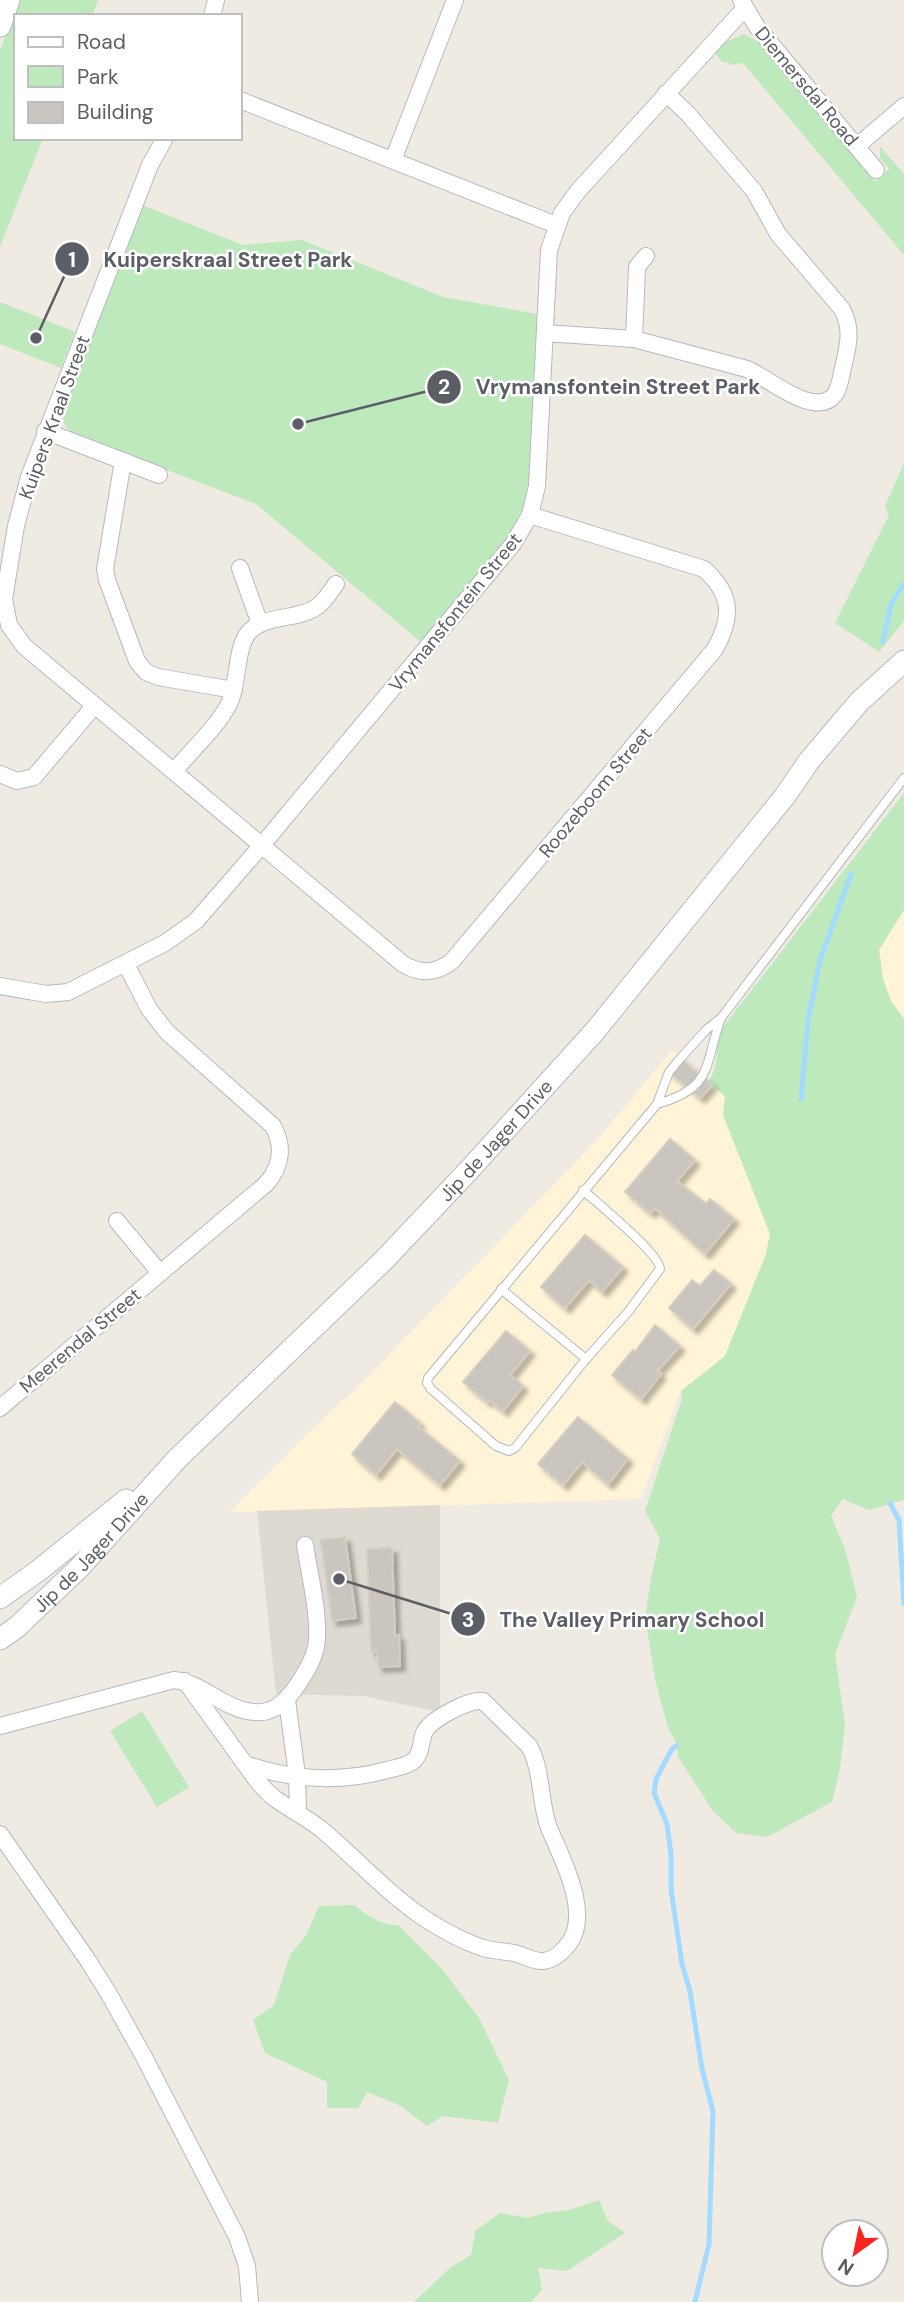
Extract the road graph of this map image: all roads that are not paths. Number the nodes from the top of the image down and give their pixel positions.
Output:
1 (9, 0) edge
2 (456, 0) edge
3 (743, 4) edge
4 (0, 26) edge
5 (666, 93) junction
6 (242, 101) edge
7 (904, 106) edge
8 (164, 140) edge
9 (857, 146) junction
10 (393, 160) junction
11 (876, 170) dead end
12 (556, 225) junction
13 (646, 256) dead end
14 (545, 332) junction
15 (634, 339) junction
16 (45, 430) junction
17 (123, 461) junction
18 (159, 475) dead end
19 (530, 515) junction
20 (240, 568) dead end
21 (336, 584) dead end
22 (260, 624) junction
23 (904, 663) edge
24 (234, 690) junction
25 (95, 705) junction
26 (174, 771) junction
27 (0, 774) edge
28 (904, 778) edge
29 (262, 845) junction
30 (126, 964) junction
31 (0, 986) edge
32 (721, 1018) junction
33 (657, 1104) junction
34 (583, 1190) junction
35 (117, 1221) dead end
36 (160, 1273) junction
37 (501, 1289) junction
38 (586, 1359) junction
39 (0, 1408) edge
40 (177, 1459) junction
41 (305, 1545) dead end
42 (0, 1598) edge
43 (0, 1639) edge
44 (185, 1681) junction
45 (287, 1700) junction
46 (0, 1726) edge
47 (245, 1765) junction
48 (297, 1775) junction
49 (298, 1812) junction
50 (0, 1834) edge
51 (250, 2302) edge

1 - 4 main road
2 - 10 street
3 - 5 street, Vrymansfontein Street
3 - 9 street, Diemersdal Road
5 - 12 street, Vrymansfontein Street
5 - 15 street
6 - 10 street
7 - 9 street
8 - 16 street, Kuipers Kraal Street
9 - 11 street, Diemersdal Road
10 - 12 street
12 - 14 street, Vrymansfontein Street
13 - 15 street
14 - 15 street
14 - 19 street, Vrymansfontein Street
16 - 17 street
16 - 25 street, Kuipers Kraal Street
17 - 18 street
17 - 24 street
19 - 29 street, Vrymansfontein Street
19 - 29 street, Roozeboom Street
20 - 22 street
21 - 22 street
22 - 24 street
23 - 40 main road, Jip de Jager Drive
24 - 26 street
25 - 26 street, Kuipers Kraal Street
25 - 27 street
26 - 29 street, Kuipers Kraal Street
28 - 32 lane
29 - 30 street, Vrymansfontein Street
30 - 31 street, Vrymansfontein Street
30 - 36 street, Meerendal Street
32 - 33 lane
32 - 33 lane
33 - 34 lane
34 - 37 lane
34 - 38 lane
35 - 36 street, Meerendal Street
36 - 39 street, Meerendal Street
37 - 38 lane
37 - 38 lane
40 - 42 main road, Jip de Jager Drive
40 - 43 main road, Jip de Jager Drive
41 - 45 street
44 - 45 street
44 - 46 street
44 - 47 street
45 - 48 street
47 - 48 street
47 - 49 street
48 - 49 street
48 - 49 street
50 - 51 street

